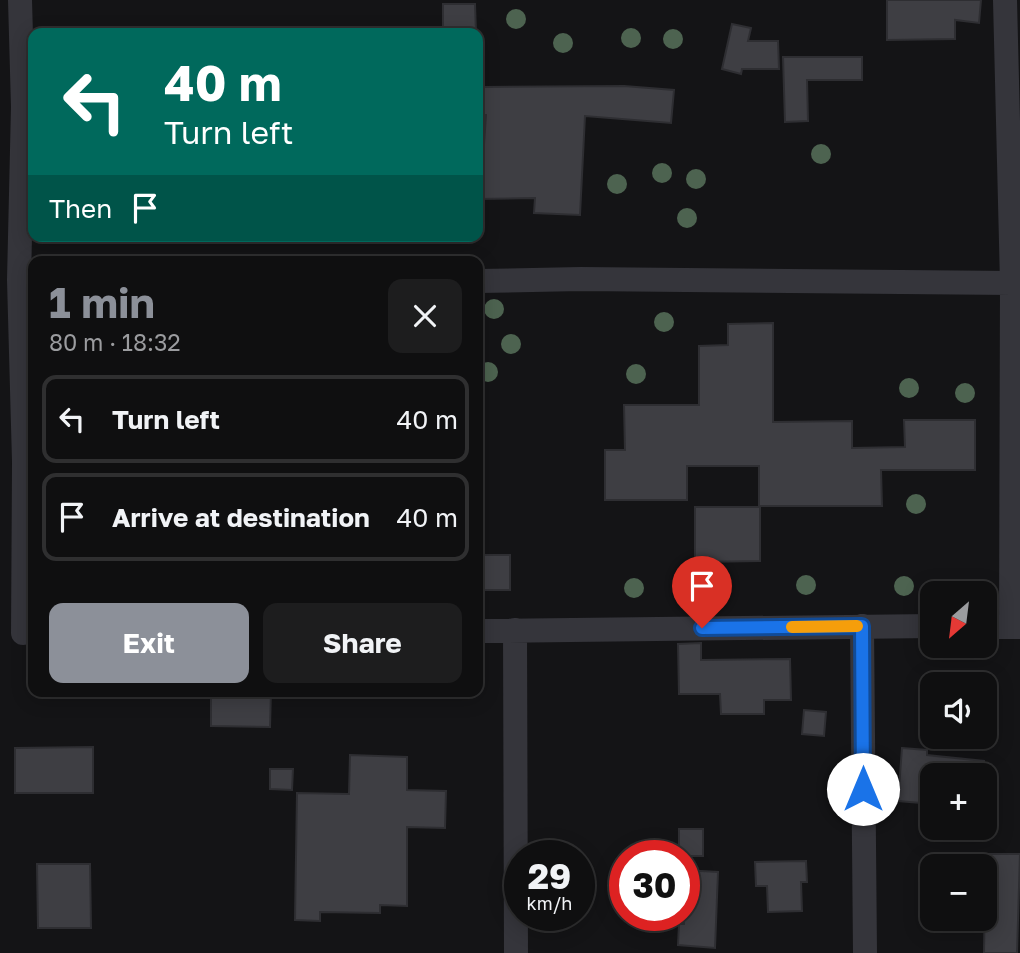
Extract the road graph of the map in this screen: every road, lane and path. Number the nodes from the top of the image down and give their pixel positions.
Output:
1 (20, 0) edge
2 (1005, 0) edge
3 (26, 280) edge
4 (483, 281) edge
5 (1012, 283) junction
6 (862, 626) junction
7 (920, 626) edge
8 (1015, 627) edge
9 (515, 630) junction
10 (483, 631) edge
11 (19, 633) edge
12 (516, 953) edge
13 (865, 953) edge

1 - 3 street
2 - 5 street
3 - 11 street
4 - 5 street
5 - 8 street
6 - 7 street
6 - 9 street
6 - 13 street
9 - 10 street
9 - 12 street

